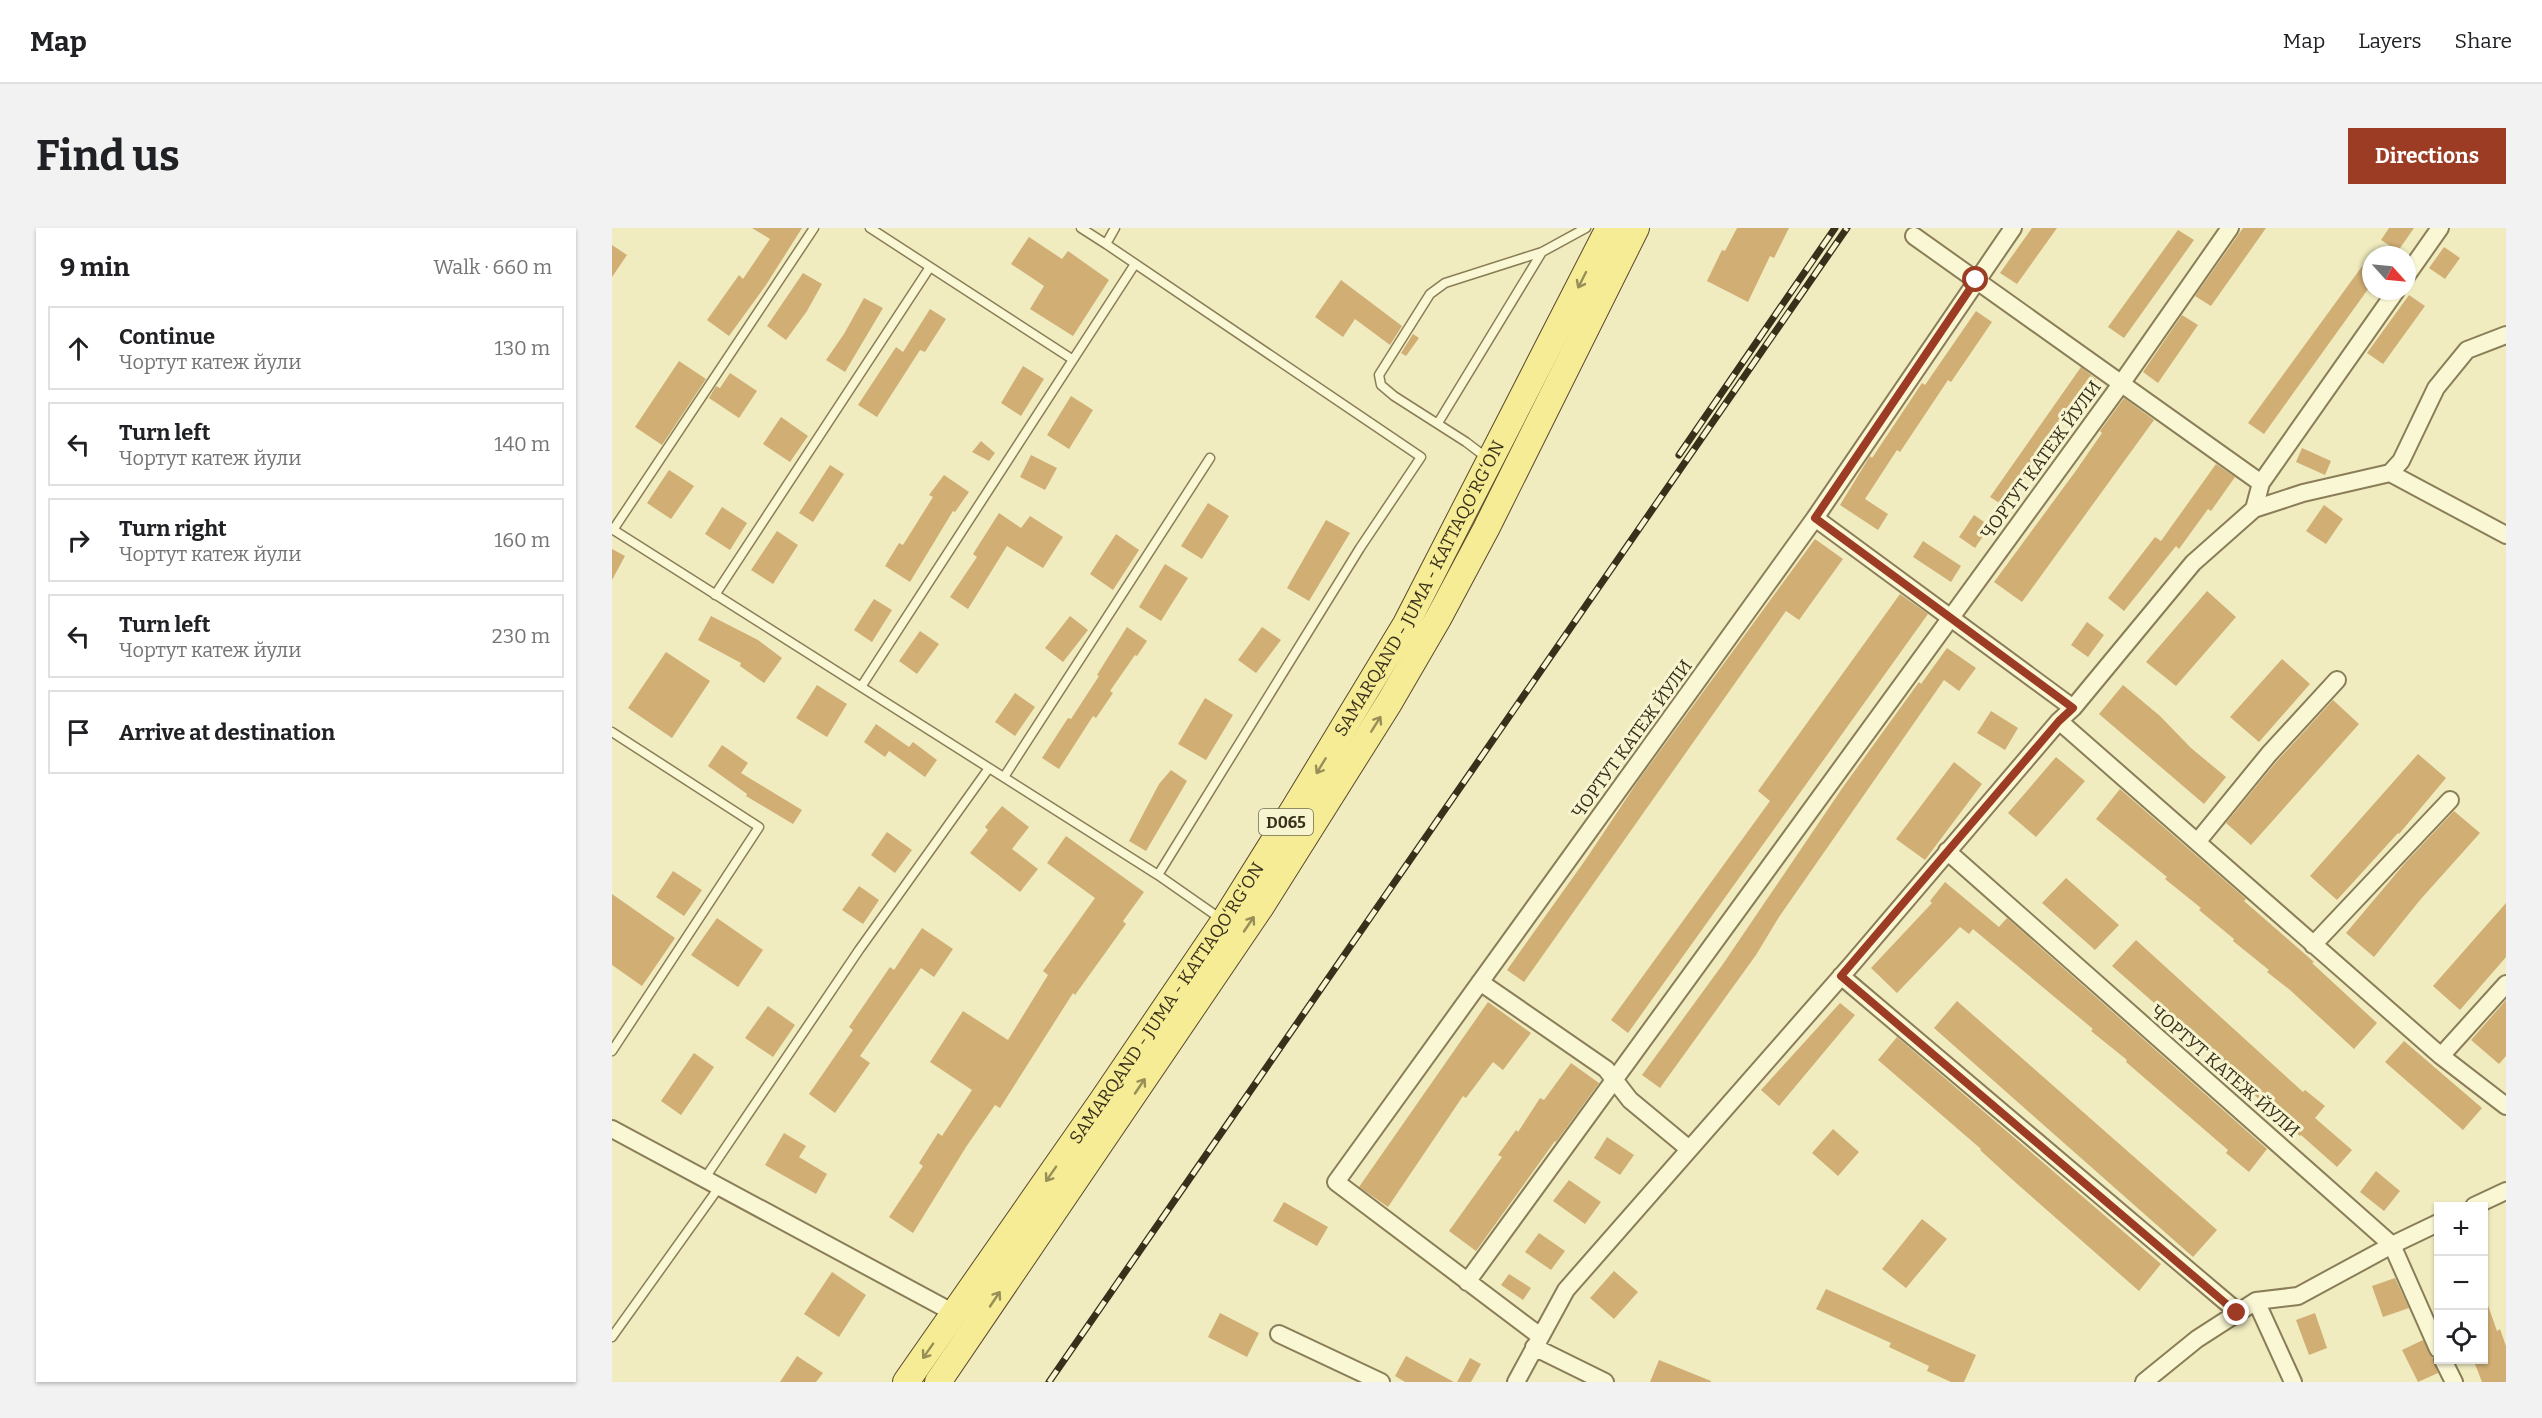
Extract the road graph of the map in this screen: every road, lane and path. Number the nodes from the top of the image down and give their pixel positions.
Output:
1 (814, 228) edge
2 (870, 228) edge
3 (1081, 228) edge
4 (1115, 228) edge
5 (1586, 228) edge
6 (1609, 228) edge
7 (1636, 228) edge
8 (2013, 228) edge
9 (2230, 228) edge
10 (2440, 228) edge
11 (1914, 236) dead end
12 (1106, 244) junction
13 (1542, 252) junction
14 (2416, 262) edge
15 (1135, 264) junction
16 (930, 267) junction
17 (1976, 280) junction
18 (2390, 300) edge
19 (2506, 335) edge
20 (1072, 359) junction
21 (2121, 384) junction
22 (1438, 423) junction
23 (1210, 458) dead end
24 (1490, 460) junction
25 (2390, 473) junction
26 (2261, 483) junction
27 (2254, 509) junction
28 (1815, 518) junction
29 (612, 530) edge
30 (2506, 535) edge
31 (716, 595) junction
32 (1951, 618) junction
33 (2337, 680) dead end
34 (861, 687) junction
35 (2073, 708) junction
36 (2059, 721) junction
37 (612, 732) edge
38 (989, 768) junction
39 (1004, 777) junction
40 (2450, 800) dead end
41 (2198, 841) junction
42 (1947, 851) junction
43 (1158, 875) junction
44 (1224, 921) junction
45 (2313, 945) junction
46 (1841, 976) junction
47 (1480, 982) junction
48 (2506, 984) edge
49 (612, 1051) edge
50 (2441, 1056) junction
51 (1614, 1080) junction
52 (2506, 1106) edge
53 (1112, 1108) junction
54 (612, 1129) edge
55 (1689, 1149) junction
56 (705, 1178) junction
57 (721, 1186) junction
58 (2506, 1191) edge
59 (2483, 1202) edge
60 (2434, 1225) edge
61 (2392, 1245) junction
62 (1467, 1282) junction
63 (2256, 1301) junction
64 (954, 1312) junction
65 (2237, 1313) junction
66 (1279, 1334) dead end
67 (612, 1337) edge
68 (2434, 1338) edge
69 (1537, 1342) junction
70 (2445, 1364) edge
71 (906, 1382) edge
72 (938, 1382) edge
73 (1381, 1382) edge
74 (1516, 1382) edge
75 (1605, 1382) edge
76 (2144, 1382) edge
77 (2293, 1382) edge
78 (2454, 1382) edge

1 - 29 lane
2 - 16 lane
3 - 12 lane
4 - 12 lane
5 - 13 lane
6 -> 24 main road, SAMARQAND - JUMA - KATTAQO‘RG‘ON / D065
53 -> 7 main road, SAMARQAND - JUMA - KATTAQO‘RG‘ON / D065
8 - 17 street, ЧОРТУТ КАТЕЖ ЙУЛИ
9 - 21 street, ЧОРТУТ КАТЕЖ ЙУЛИ
10 - 14 street
11 - 17 street, ЧОРТУТ КАТЕЖ ЙУЛИ
12 - 15 lane
13 - 22 lane
13 - 22 lane
15 - 20 lane
15 - 43 lane
16 - 20 lane
16 - 31 lane
17 - 21 street, ЧОРТУТ КАТЕЖ ЙУЛИ
17 - 28 street, ЧОРТУТ КАТЕЖ ЙУЛИ
18 - 26 street
19 - 25 street
20 - 34 lane
21 - 26 street, ЧОРТУТ КАТЕЖ ЙУЛИ
21 - 32 street, ЧОРТУТ КАТЕЖ ЙУЛИ
22 - 24 lane
23 - 39 lane
24 -> 44 main road, SAMARQAND - JUMA - KATTAQO‘RG‘ON / D065
25 - 27 street
25 - 30 street
26 - 27 street
27 - 35 street
28 - 32 street
28 - 47 street, ЧОРТУТ КАТЕЖ ЙУЛИ
29 - 31 lane
31 - 34 lane
32 - 35 street
32 - 51 street, ЧОРТУТ КАТЕЖ ЙУЛИ
33 - 41 street
34 - 38 lane
35 - 36 street
36 - 41 street
36 - 42 street
37 - 49 lane
38 - 39 lane
38 - 56 lane
39 - 43 lane
40 - 45 street
41 - 45 street
42 - 46 street
42 - 61 street, ЧОРТУТ КАТЕЖ ЙУЛИ
43 - 44 lane
44 - 53 main road, SAMARQAND - JUMA - KATTAQO‘RG‘ON / D065
45 - 50 street
46 - 55 street
46 - 65 street
47 - 51 street
47 - 62 street, ЧОРТУТ КАТЕЖ ЙУЛИ
48 - 50 street
50 - 52 street
51 - 55 street
51 - 62 street, ЧОРТУТ КАТЕЖ ЙУЛИ
53 -> 64 main road, SAMARQAND - JUMA - KATTAQO‘RG‘ON / D065
72 -> 53 main road, SAMARQAND - JUMA - KATTAQO‘RG‘ON / D065
54 - 56 street
55 - 69 street
56 - 57 street
57 - 64 street
57 - 67 lane
58 - 59 street
60 - 61 street
61 - 63 street
61 - 68 street, ЧОРТУТ КАТЕЖ ЙУЛИ
62 - 69 street, ЧОРТУТ КАТЕЖ ЙУЛИ
63 - 65 street
63 - 77 street
64 -> 71 main road, SAMARQAND - JUMA - KATTAQO‘RG‘ON / D065
65 - 76 street
66 - 73 street
69 - 74 street
69 - 75 street, ЧОРТУТ КАТЕЖ ЙУЛИ
70 - 78 street

